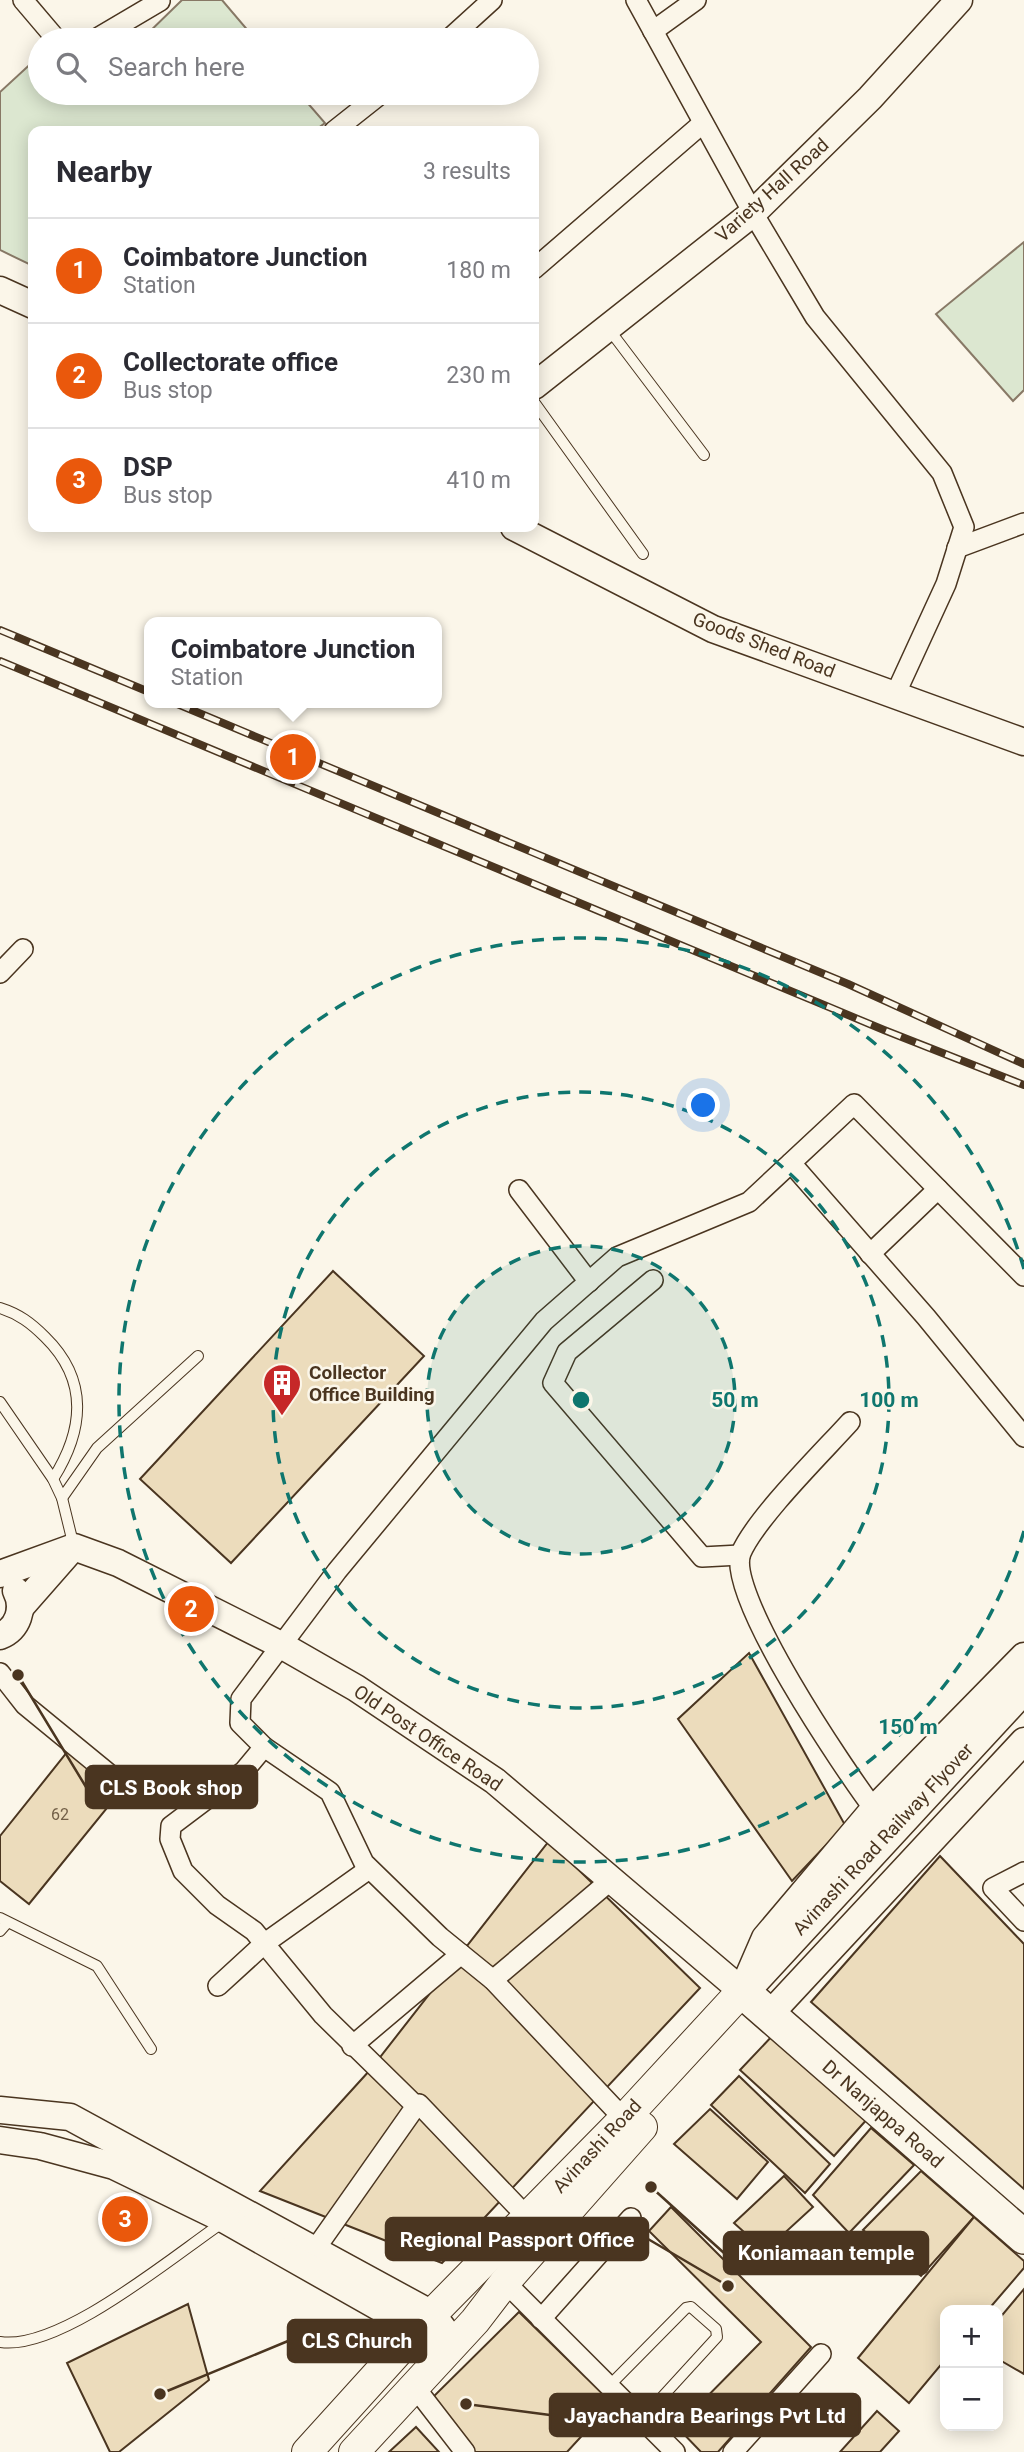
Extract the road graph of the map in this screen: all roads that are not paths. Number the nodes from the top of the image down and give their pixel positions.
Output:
1 (23, 0) edge
2 (492, 0) edge
3 (636, 0) edge
4 (696, 0) edge
5 (959, 0) edge
6 (160, 1) edge
7 (47, 28) edge
8 (114, 28) edge
9 (461, 28) edge
10 (653, 31) junction
11 (367, 105) edge
12 (703, 122) junction
13 (340, 126) edge
14 (753, 213) junction
15 (539, 265) edge
16 (0, 290) edge
17 (28, 303) edge
18 (608, 327) junction
19 (539, 382) edge
20 (539, 409) edge
21 (704, 455) dead end
22 (1024, 523) edge
23 (524, 532) edge
24 (957, 548) junction
25 (643, 554) dead end
26 (895, 695) junction
27 (1024, 742) edge
28 (23, 949) dead end
29 (0, 973) edge
30 (791, 1163) junction
31 (938, 1189) junction
32 (519, 1190) dead end
33 (870, 1254) junction
34 (1024, 1276) edge
35 (653, 1280) dead end
36 (589, 1282) junction
37 (0, 1308) edge
38 (198, 1356) dead end
39 (0, 1402) edge
40 (850, 1422) dead end
41 (1024, 1437) edge
42 (53, 1479) junction
43 (62, 1498) junction
44 (74, 1547) junction
45 (740, 1555) junction
46 (0, 1576) edge
47 (20, 1608) junction
48 (2, 1637) edge
49 (281, 1645) junction
50 (1024, 1656) edge
51 (0, 1673) edge
52 (1024, 1686) edge
53 (1024, 1716) edge
54 (1024, 1741) edge
55 (264, 1747) junction
56 (108, 1773) dead end
57 (874, 1809) junction
58 (369, 1869) junction
59 (1024, 1872) edge
60 (611, 1880) junction
61 (1024, 1921) edge
62 (2, 1924) edge
63 (265, 1943) junction
64 (798, 1947) junction
65 (461, 1954) junction
66 (493, 1980) junction
67 (218, 1986) dead end
68 (764, 1998) junction
69 (352, 2046) junction
70 (151, 2049) dead end
71 (419, 2104) dead end
72 (0, 2110) edge
73 (624, 2119) junction
74 (0, 2140) edge
75 (1024, 2209) edge
76 (528, 2218) junction
77 (631, 2218) dead end
78 (225, 2220) junction
79 (1024, 2238) edge
80 (316, 2248) junction
81 (505, 2282) junction
82 (541, 2319) junction
83 (426, 2322) junction
84 (0, 2342) edge
85 (445, 2351) junction
86 (821, 2354) dead end
87 (414, 2386) junction
88 (609, 2386) junction
89 (642, 2419) junction
90 (307, 2452) edge
91 (354, 2452) edge
92 (465, 2452) edge
93 (676, 2452) edge
94 (733, 2452) edge

1 - 7 street
2 - 9 street
3 - 10 street
4 - 10 street
5 - 14 main road, Variety Hall Road
6 - 8 street
10 - 12 street
11 - 13 street
12 - 14 street
12 - 15 street
14 - 18 main road, Variety Hall Road
14 - 24 street
16 - 17 main road
18 - 19 main road, Variety Hall Road
18 - 21 lane
20 - 25 lane
22 - 24 street
23 - 26 main road, Goods Shed Road
24 - 26 street
26 - 27 main road, Goods Shed Road
28 - 29 street
30 - 31 street
30 - 33 street
30 - 36 street
31 - 33 street
31 - 34 street
32 - 36 street
33 - 41 street
35 - 45 street
36 - 49 street
37 - 42 lane
38 - 43 lane
39 - 42 lane
40 - 45 street
42 - 43 lane
43 - 44 lane
44 - 46 main road
44 - 47 main road
44 - 49 main road, Old Post Office Road
45 - 57 street
46 - 47 main road
47 - 48 main road
49 - 55 street
49 - 60 main road, Old Post Office Road
50 - 57 main road
51 - 56 street
52 - 64 highway, Avinashi Road Railway Flyover
53 - 64 highway, Avinashi Road Railway Flyover
54 - 68 main road
55 - 58 street
55 - 63 street
57 - 68 main road
58 - 63 street
58 - 65 street
59 - 61 street
60 - 66 street
60 - 68 main road, Old Post Office Road
62 - 70 lane
63 - 67 street
63 - 69 street
64 - 68 highway, Avinashi Road Railway Flyover
65 - 66 street
65 - 69 street
66 - 73 street
68 - 73 main road, Avinashi Road
68 - 75 highway, Dr Nanjappa Road
68 - 79 highway, Dr Nanjappa Road
68 - 81 main road, Avinashi Road
69 - 80 street
71 - 76 street
72 - 80 main road
73 - 76 main road, Avinashi Road
74 - 78 main road
76 - 83 main road, Avinashi Road
77 - 82 street
78 - 83 main road
78 - 84 lane
80 - 83 main road
81 - 82 street
81 - 85 main road, Avinashi Road
82 - 88 street
83 - 85 main road
83 - 90 main road, Avinashi Road
85 - 87 main road, Avinashi Road
86 - 94 street
87 - 91 main road, Avinashi Road
87 - 92 street
88 - 89 street
88 - 89 lane
89 - 93 street

